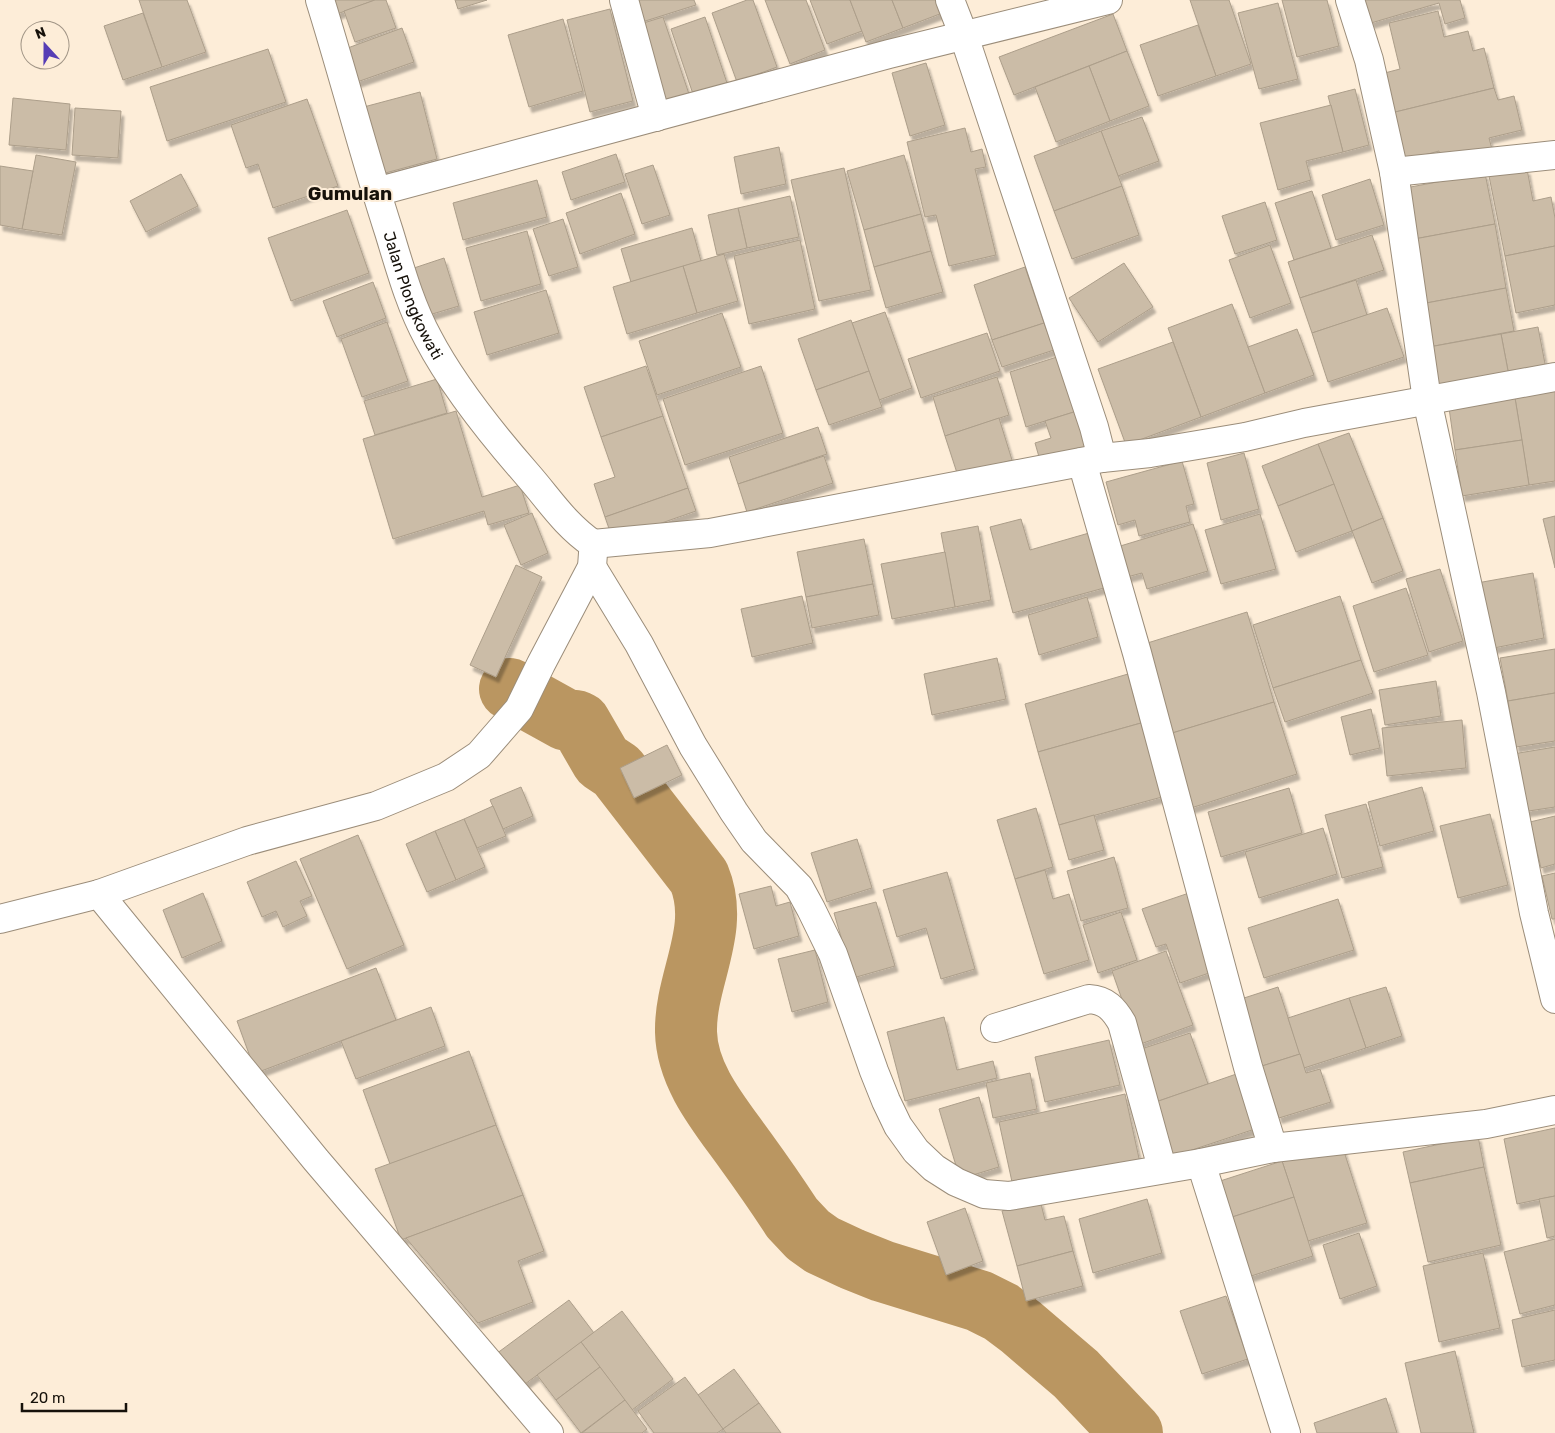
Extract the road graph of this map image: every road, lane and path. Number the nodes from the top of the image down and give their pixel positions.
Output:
1 (320, 0) edge
2 (624, 0) edge
3 (950, 0) edge
4 (1108, 0) edge
5 (1350, 0) edge
6 (964, 36) junction
7 (656, 117) junction
8 (1555, 155) edge
9 (1394, 172) junction
10 (376, 192) junction
11 (1555, 377) edge
12 (1427, 400) junction
13 (1092, 460) junction
14 (592, 556) junction
15 (99, 894) junction
16 (0, 919) edge
17 (1555, 999) edge
18 (995, 1028) dead end
19 (1555, 1110) edge
20 (1273, 1148) junction
21 (1200, 1163) junction
22 (1162, 1168) junction
23 (549, 1433) edge
24 (1286, 1433) edge

1 - 10 street, Jalan Plongkowati
2 - 7 street
3 - 6 street
4 - 6 street
5 - 9 street
6 - 7 street
6 - 13 street
7 - 10 street
8 - 9 street
9 - 12 street
10 - 14 street, Jalan Plongkowati
11 - 12 street
12 - 13 street
12 - 17 street
13 - 14 street
13 - 20 street
14 - 15 street
14 - 22 street
15 - 16 street
15 - 23 street
18 - 22 street
19 - 20 street
20 - 21 street
21 - 22 street
21 - 24 street

